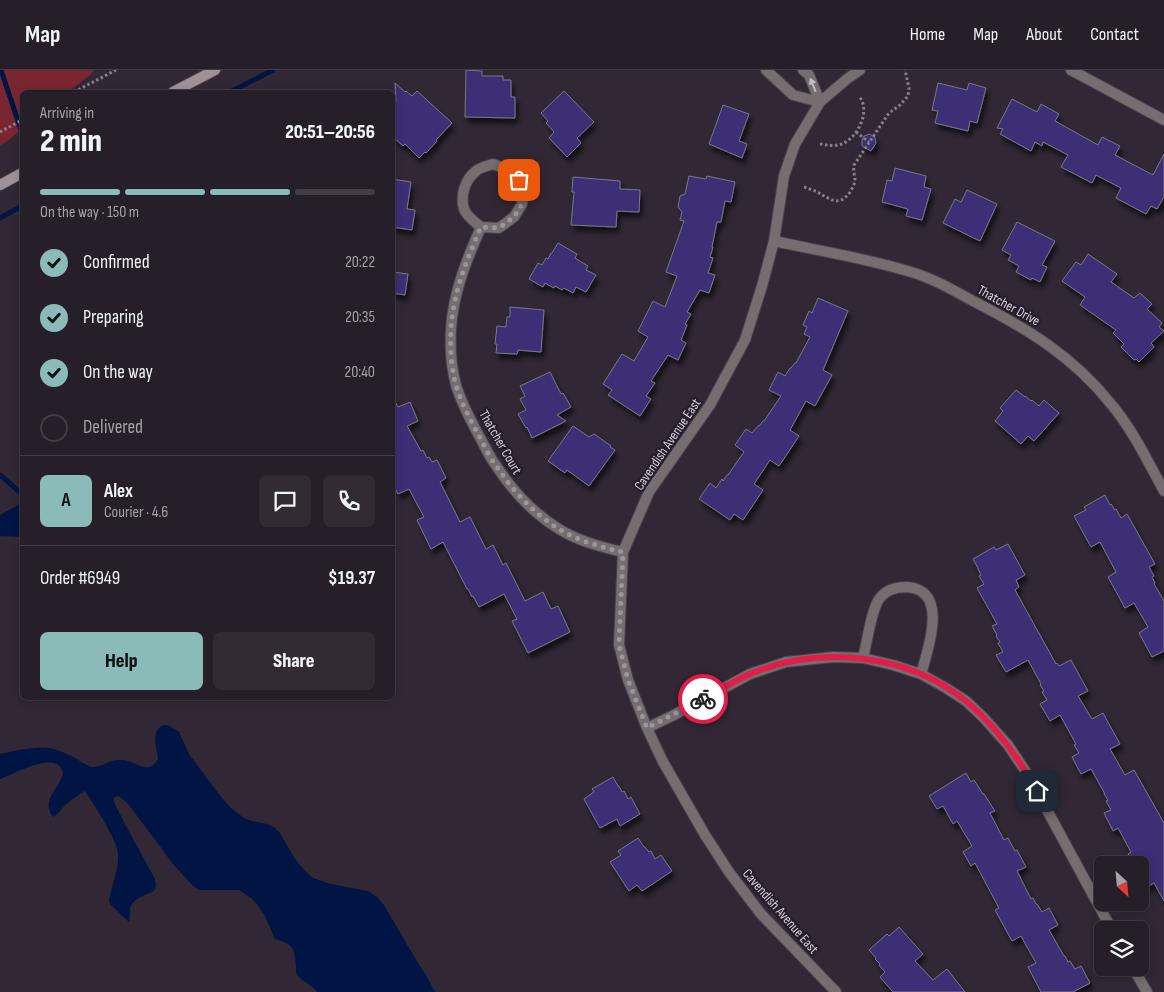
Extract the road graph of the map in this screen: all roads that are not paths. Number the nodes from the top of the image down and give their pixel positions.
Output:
1 (215, 70) edge
2 (766, 70) edge
3 (803, 70) edge
4 (860, 70) edge
5 (1071, 70) edge
6 (177, 90) edge
7 (820, 102) junction
8 (1164, 120) edge
9 (20, 173) edge
10 (0, 184) edge
11 (481, 227) junction
12 (774, 241) junction
13 (1164, 491) edge
14 (623, 552) junction
15 (863, 658) junction
16 (921, 674) junction
17 (647, 728) junction
18 (1107, 921) edge
19 (1138, 976) edge
20 (836, 992) edge
21 (1147, 992) edge

1 - 6 main road
2 - 7 street
7 -> 3 street
4 - 7 street, Cavendish Avenue East
5 - 8 street
7 - 12 street, Cavendish Avenue East
9 - 10 main road
11 - 11 street
11 - 14 street, Thatcher Court
12 - 13 street, Thatcher Drive
12 - 14 street, Cavendish Avenue East
14 - 17 street, Cavendish Avenue East
15 - 16 street
15 - 16 street
15 - 17 street
16 - 18 street
17 - 20 street, Cavendish Avenue East
19 - 21 street

